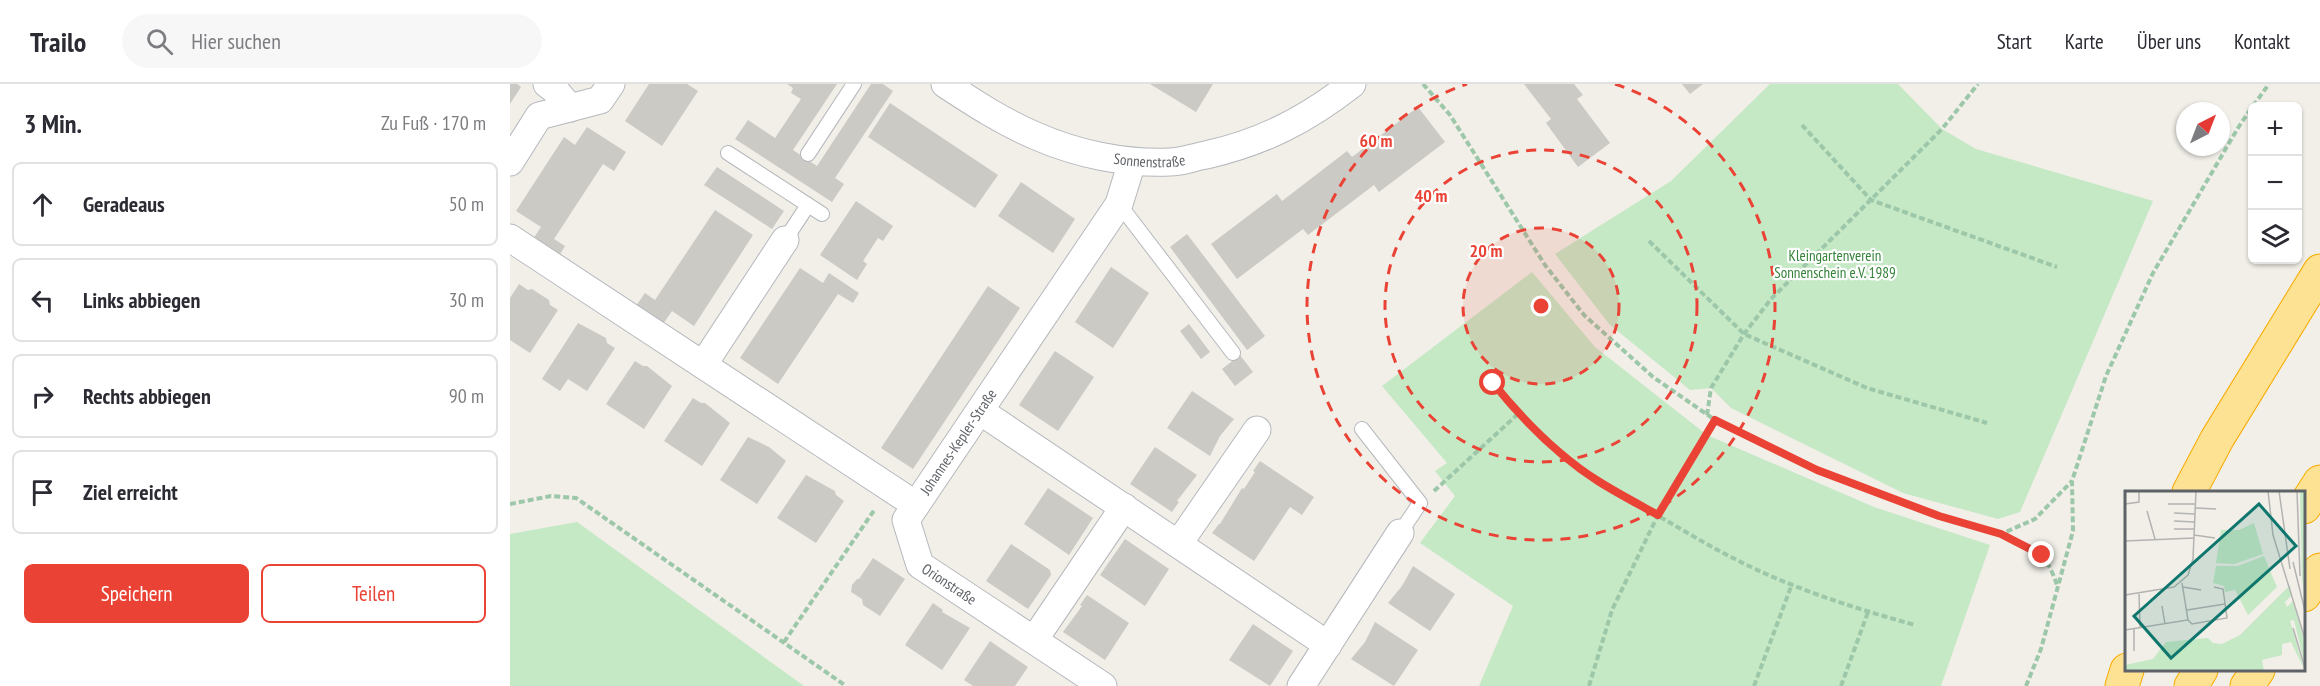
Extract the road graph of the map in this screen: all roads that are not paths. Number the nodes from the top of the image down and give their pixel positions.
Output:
1 (547, 84) edge
2 (611, 84) edge
3 (854, 84) edge
4 (945, 84) edge
5 (1352, 84) edge
6 (570, 108) junction
7 (728, 153) dead end
8 (808, 154) dead end
9 (510, 162) edge
10 (1132, 162) junction
11 (1119, 204) junction
12 (808, 205) junction
13 (822, 214) dead end
14 (510, 238) edge
15 (785, 240) joint
16 (2320, 271) edge
17 (1233, 353) dead end
18 (704, 365) junction
19 (980, 411) junction
20 (1362, 429) dead end
21 (1257, 430) dead end
22 (2320, 482) edge
23 (2190, 491) edge
24 (916, 505) junction
25 (2305, 505) edge
26 (1124, 507) junction
27 (1400, 533) joint
28 (1179, 543) junction
29 (2320, 570) edge
30 (2305, 593) edge
31 (1034, 640) junction
32 (1328, 645) junction
33 (2126, 671) edge
34 (2200, 671) edge
35 (2257, 671) edge
36 (1103, 686) edge
37 (1301, 686) edge
38 (2122, 686) edge
39 (2191, 686) edge
40 (2247, 686) edge

1 - 6 street
2 - 6 street
3 - 8 lane
4 - 10 street, Sonnenstraße
5 - 10 street, Sonnenstraße
6 - 9 street
7 - 12 lane
10 - 11 street, Johannes-Kepler-Straße
11 - 17 lane
11 - 19 street, Johannes-Kepler-Straße
12 - 13 lane
12 - 15 lane
14 - 18 street, Johannes-Kepler-Straße
15 - 18 street
16 - 23 highway
18 - 24 street, Johannes-Kepler-Straße
19 - 24 street, Johannes-Kepler-Straße
19 - 26 street
20 - 27 lane
21 - 28 street
22 - 25 highway
24 - 31 street, Orionstraße
26 - 28 street
26 - 31 street
27 - 32 street
28 - 32 street
29 - 30 highway
31 - 36 street, Orionstraße
32 - 37 street
33 - 38 highway
34 - 39 highway
35 - 40 highway

